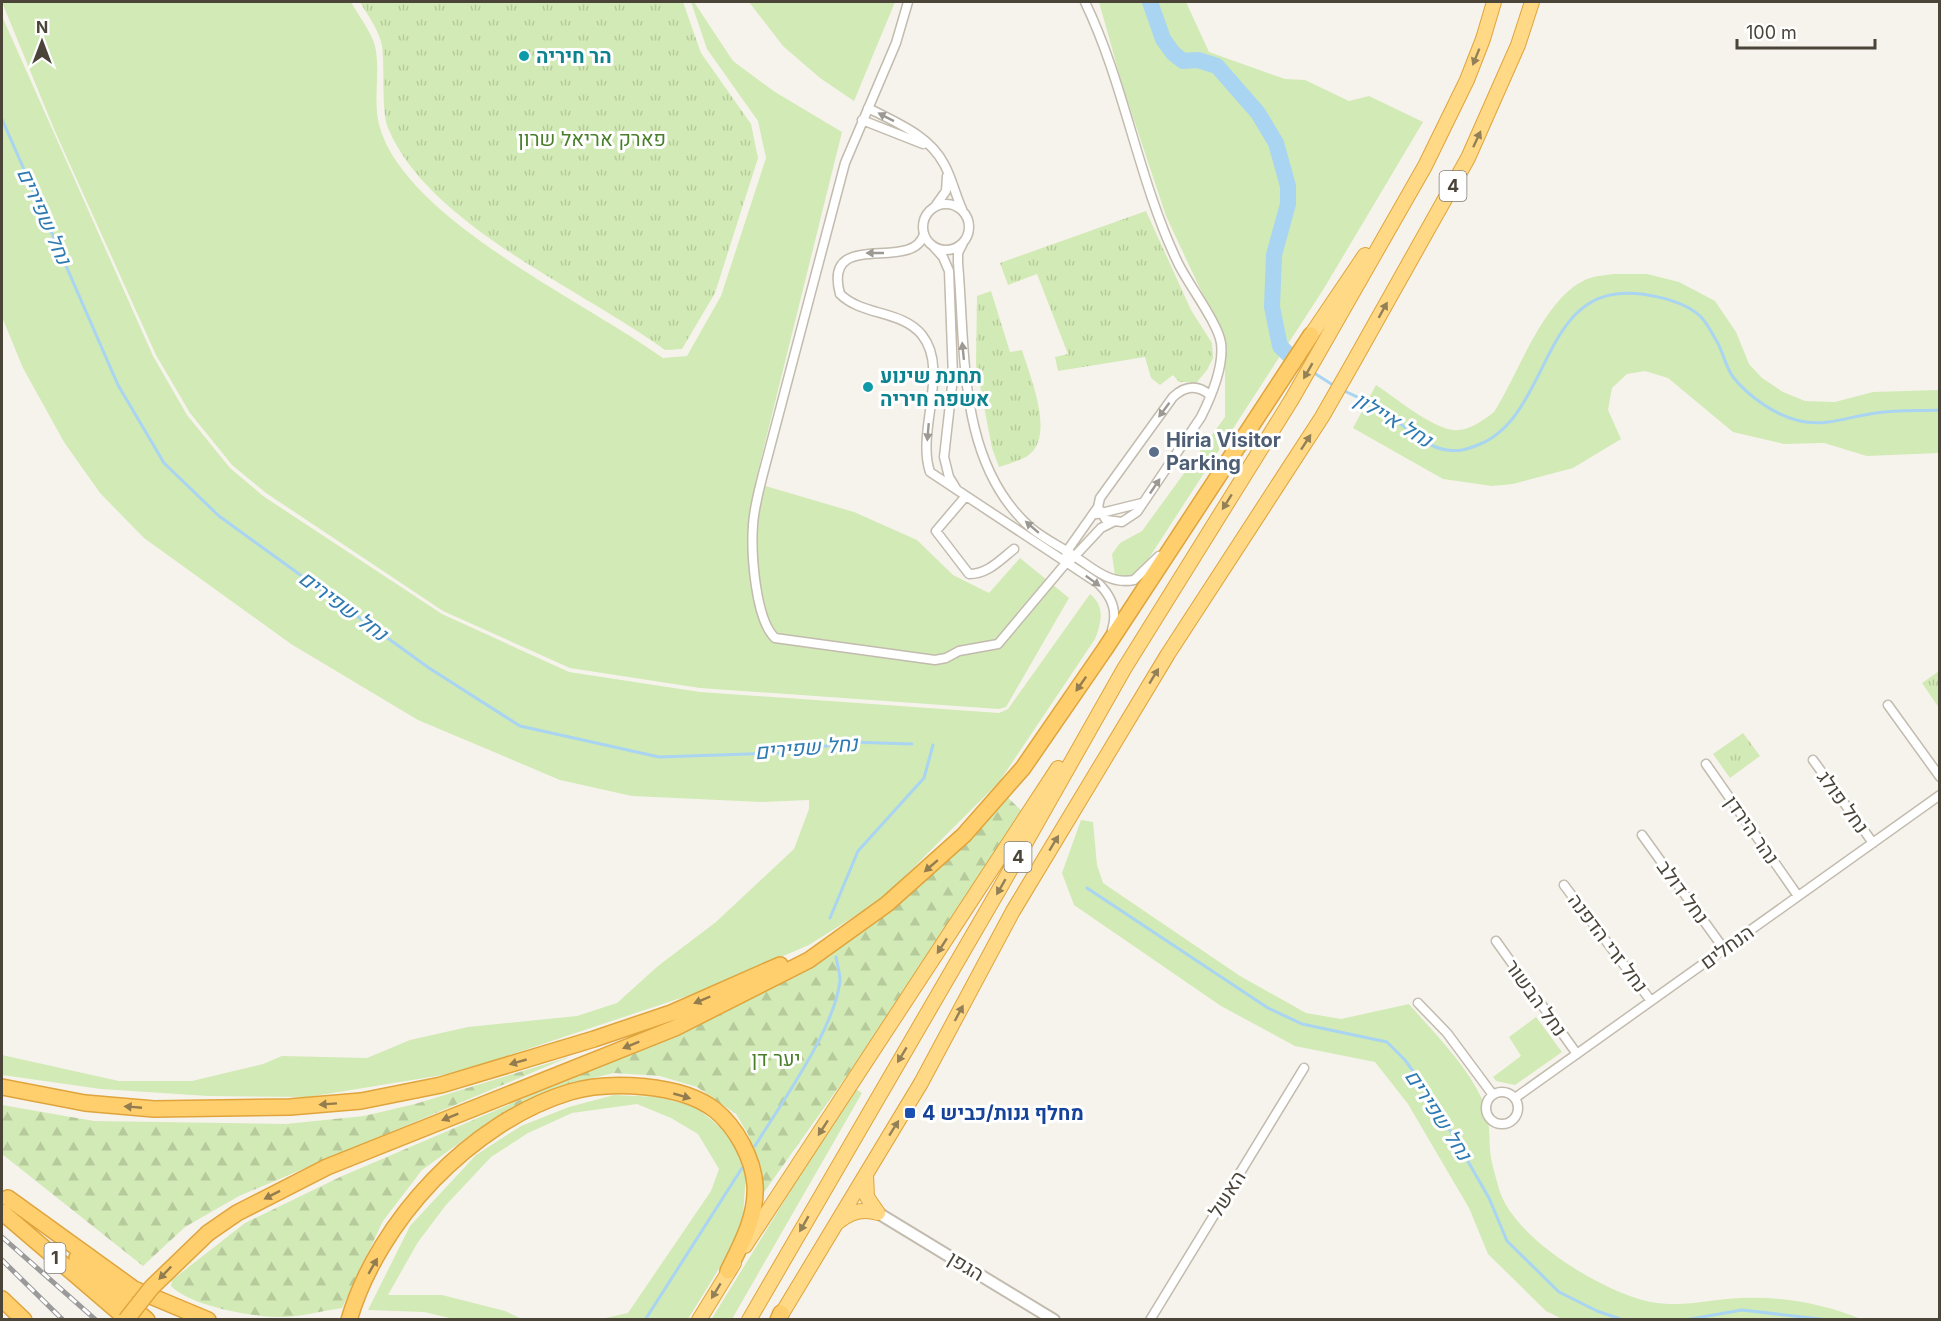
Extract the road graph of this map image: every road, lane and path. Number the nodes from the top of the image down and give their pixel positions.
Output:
1 (908, 2) edge
2 (1085, 2) edge
3 (1494, 2) edge
4 (1532, 2) edge
5 (868, 108) junction
6 (862, 120) junction
7 (936, 152) junction
8 (943, 162) junction
9 (931, 209) junction
10 (962, 209) junction
11 (924, 234) junction
12 (963, 243) junction
13 (934, 247) junction
14 (1318, 339) junction
15 (1210, 394) junction
16 (964, 496) junction
17 (1143, 503) junction
18 (1100, 510) junction
19 (1113, 522) junction
20 (1180, 533) junction
21 (1014, 549) dead end
22 (1067, 552) junction
23 (1076, 558) junction
24 (1066, 562) junction
25 (1105, 649) junction
26 (1124, 669) junction
27 (1888, 705) dead end
28 (1813, 760) dead end
29 (1706, 764) dead end
30 (1940, 777) edge
31 (1940, 795) edge
32 (1642, 835) dead end
33 (1873, 843) junction
34 (1564, 885) dead end
35 (1798, 896) junction
36 (851, 932) junction
37 (1496, 941) dead end
38 (1724, 949) junction
39 (1651, 1001) junction
40 (1418, 1004) dead end
41 (1577, 1054) junction
42 (1304, 1068) dead end
43 (2, 1087) edge
44 (1493, 1095) junction
45 (1515, 1098) junction
46 (866, 1172) junction
47 (4, 1200) edge
48 (878, 1213) junction
49 (836, 1223) junction
50 (728, 1271) junction
51 (2, 1299) edge
52 (779, 1318) edge
53 (24, 1320) edge
54 (127, 1320) edge
55 (147, 1320) edge
56 (208, 1320) edge
57 (349, 1320) edge
58 (699, 1320) edge
59 (749, 1320) edge
60 (1054, 1320) edge
61 (1149, 1320) edge

1 - 5 street
2 - 15 street
3 -> 14 highway, 4
46 -> 4 highway, 4
5 - 6 street
7 -> 5 street
6 - 7 street
6 - 24 street
7 - 8 street
8 - 9 street
8 - 10 street
9 - 10 street
9 - 11 street
10 - 12 street
11 - 13 street
11 -> 16 street
12 - 13 street
22 -> 12 street
13 - 16 street
14 - 20 highway
14 -> 26 highway, 4
17 -> 15 street
15 -> 18 street
16 - 21 street
16 - 24 street
17 - 18 street
17 - 19 street
18 - 19 street
18 - 22 street
19 - 23 street
20 - 23 street
20 - 25 highway
22 - 23 street
22 - 24 street
23 - 24 street
24 -> 25 street
25 -> 36 highway
26 -> 50 highway
26 -> 59 highway, 4
27 - 30 street
28 - 33 street, נחל פולג
29 - 35 street, נהר הירדן
31 - 33 street, הנחלים
32 - 38 street, נחל דולב
33 - 35 street, הנחלים
34 - 39 street, נחל זרי הדפנה
35 - 38 street, הנחלים
36 -> 43 highway
36 -> 54 highway, bridge
37 - 41 street, נחל הבשור
38 - 39 street, הנחלים
39 - 41 street, הנחלים
40 - 44 street
41 - 45 street, הנחלים
42 - 61 street, האשל
44 - 45 street
44 - 45 street
46 - 48 highway
46 - 49 highway, 4
47 - 54 highway, 1
47 - 55 highway, 1
47 - 56 highway
48 - 49 highway
48 - 60 street, הגפן
49 - 52 highway, 4
57 -> 50 highway
50 -> 58 highway
51 - 53 highway

